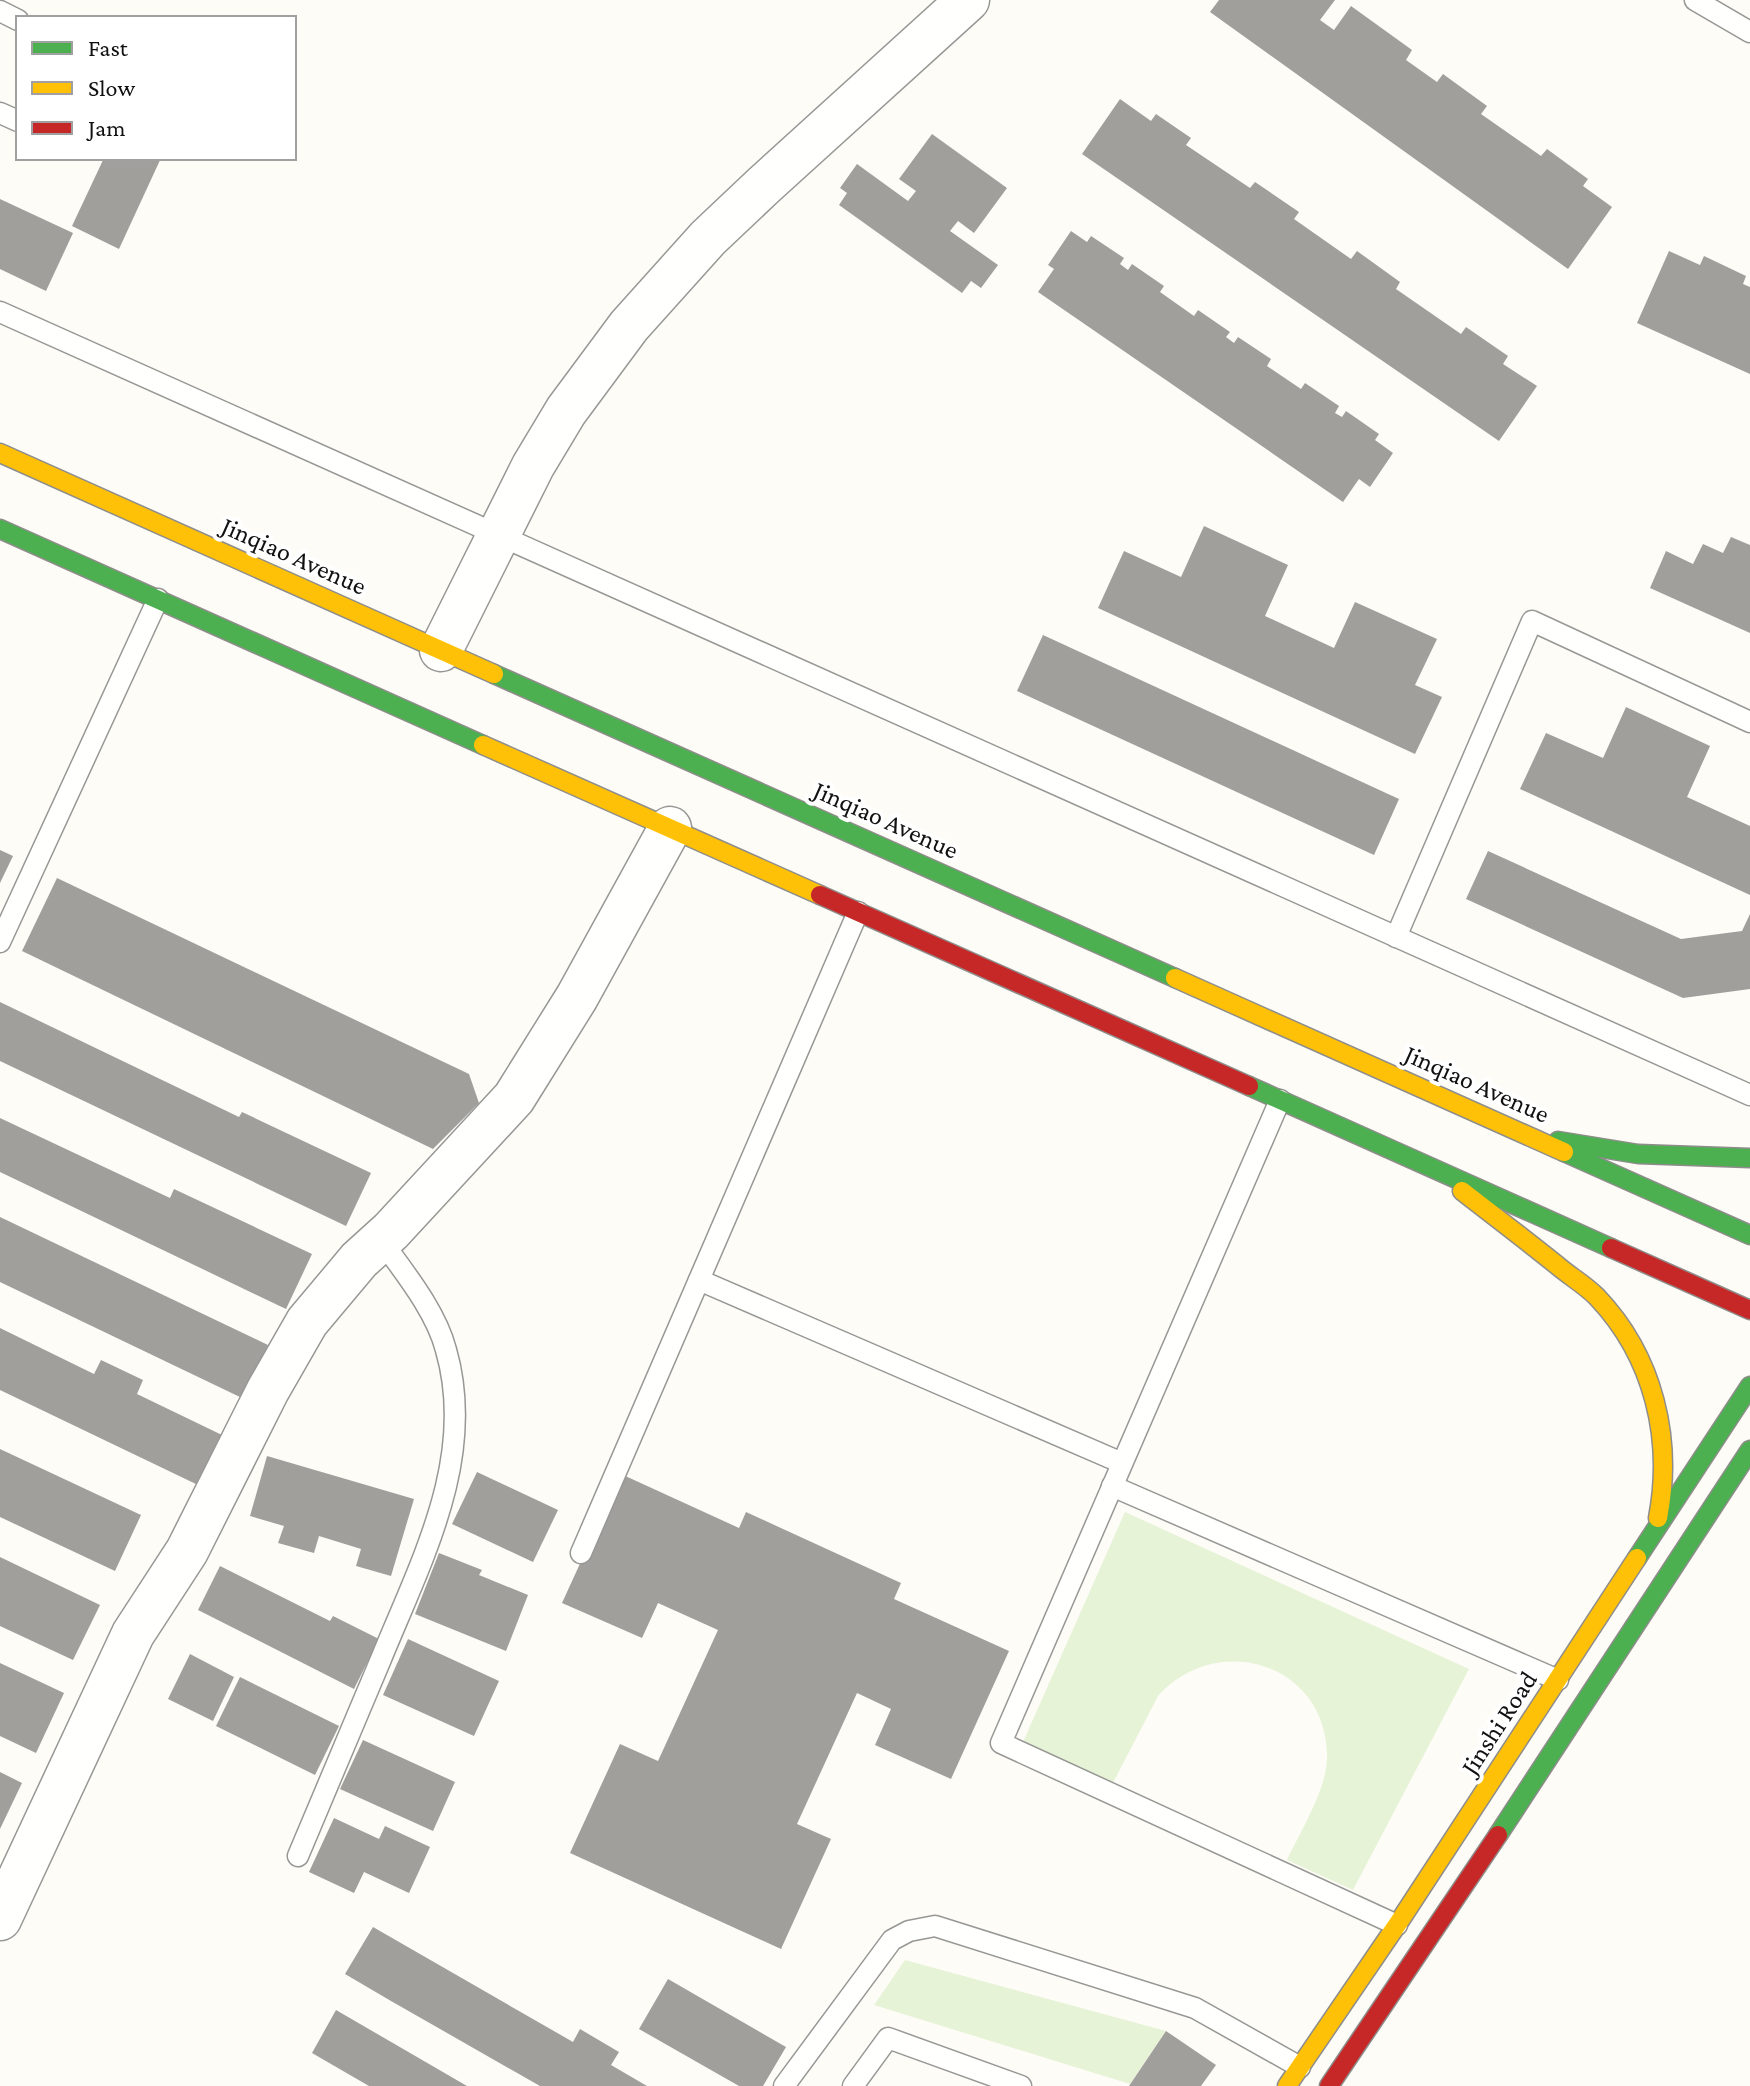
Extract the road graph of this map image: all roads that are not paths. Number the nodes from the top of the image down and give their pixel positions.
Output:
1 (968, 0) edge
2 (1695, 0) edge
3 (1750, 32) edge
4 (0, 312) edge
5 (0, 453) edge
6 (0, 529) edge
7 (498, 536) junction
8 (158, 599) junction
9 (441, 650) junction
10 (1750, 722) edge
11 (670, 828) junction
12 (858, 912) junction
13 (1396, 937) junction
14 (0, 942) edge
15 (1750, 1095) edge
16 (1280, 1100) junction
17 (1527, 1135) junction
18 (1750, 1158) edge
19 (1435, 1170) junction
20 (1750, 1235) edge
21 (381, 1240) junction
22 (699, 1280) junction
23 (1750, 1310) edge
24 (1750, 1386) edge
25 (1750, 1450) edge
26 (1122, 1463) junction
27 (1112, 1486) junction
28 (1740, 1501) dead end
29 (1654, 1535) junction
30 (581, 1553) dead end
31 (1668, 1577) junction
32 (1558, 1680) junction
33 (298, 1856) dead end
34 (0, 1919) edge
35 (1397, 1925) junction
36 (1300, 2067) junction
37 (784, 2086) edge
38 (853, 2086) edge
39 (1021, 2086) edge
40 (1287, 2086) edge
41 (1329, 2086) edge

1 - 7 street
2 - 3 lane
4 - 7 lane
5 - 9 main road, Jinqiao Avenue
6 - 8 main road
7 - 9 street
7 - 13 lane
8 - 11 main road
8 - 14 lane
9 - 17 main road, Jinqiao Avenue
10 - 13 lane
11 - 12 main road
11 - 21 street
12 - 16 main road
12 - 22 lane
13 - 15 lane
16 - 19 main road
16 - 26 lane
17 - 18 main road
17 - 20 main road, Jinqiao Avenue
19 - 23 main road
19 - 29 main road
21 - 33 lane
21 - 34 street
22 - 26 lane
22 - 30 lane
24 - 29 main road, Jinshi Road
25 - 31 main road
26 - 27 lane
27 - 32 lane
27 - 35 lane
28 - 31 main road
29 - 32 main road, Jinshi Road
31 - 41 main road
32 - 35 main road, Jinshi Road
35 - 36 main road, Jinshi Road
36 - 37 lane
36 - 40 main road, Jinshi Road
38 - 39 lane

